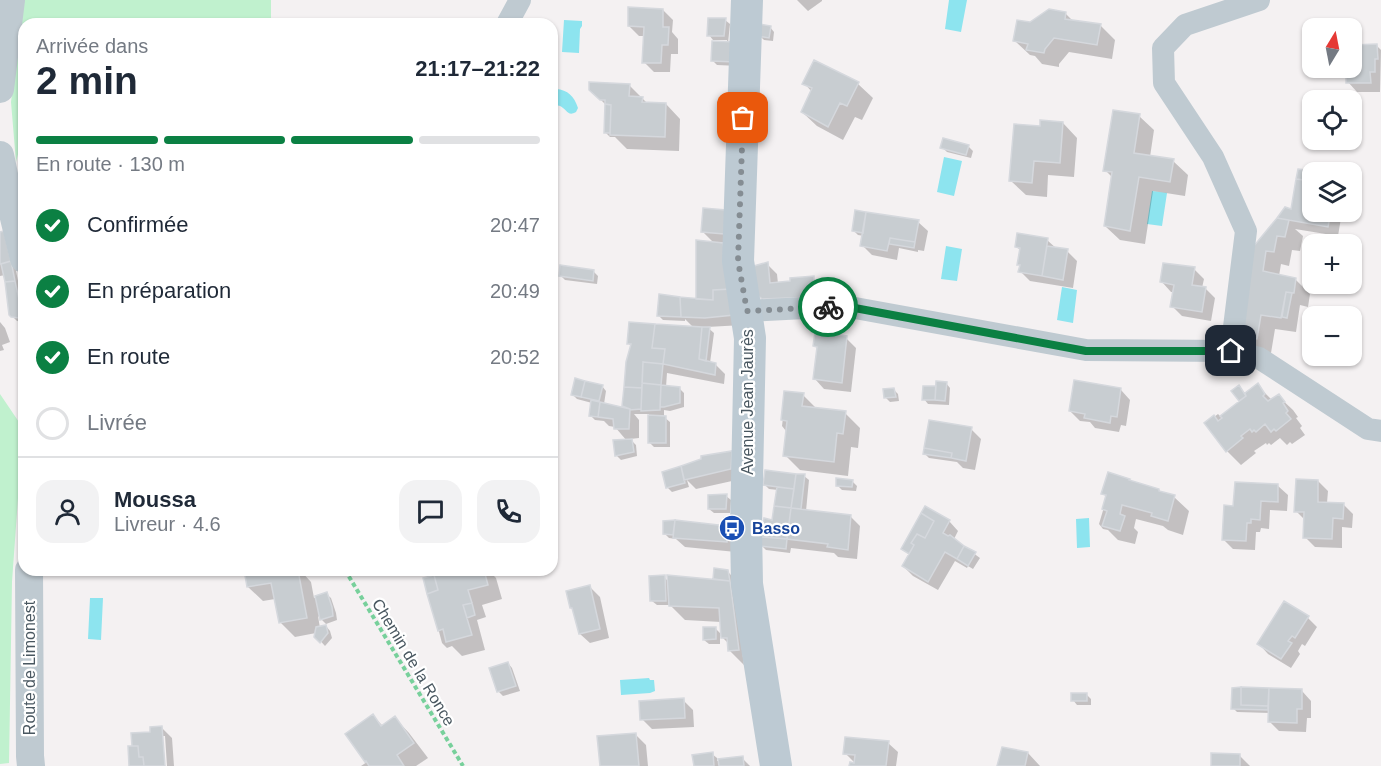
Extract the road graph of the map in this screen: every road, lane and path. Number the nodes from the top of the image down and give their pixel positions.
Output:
1 (11, 0) edge
2 (520, 0) edge
3 (747, 0) edge
4 (1259, 0) edge
5 (510, 18) edge
6 (0, 89) edge
7 (0, 154) edge
8 (15, 183) edge
9 (18, 208) edge
10 (747, 311) junction
11 (1231, 351) junction
12 (1381, 431) edge
13 (29, 576) edge
14 (349, 576) edge
15 (31, 766) edge
16 (464, 766) edge
17 (776, 766) edge

1 - 6 street
2 - 5 street
3 - 10 main road, Avenue Jean Jaurès
4 - 11 street
7 - 8 street
8 - 9 street
10 - 11 street
10 - 17 main road, Avenue Jean Jaurès
11 - 12 street
13 - 15 street, Route de Limonest
14 - 16 path, Chemin de la Ronce

